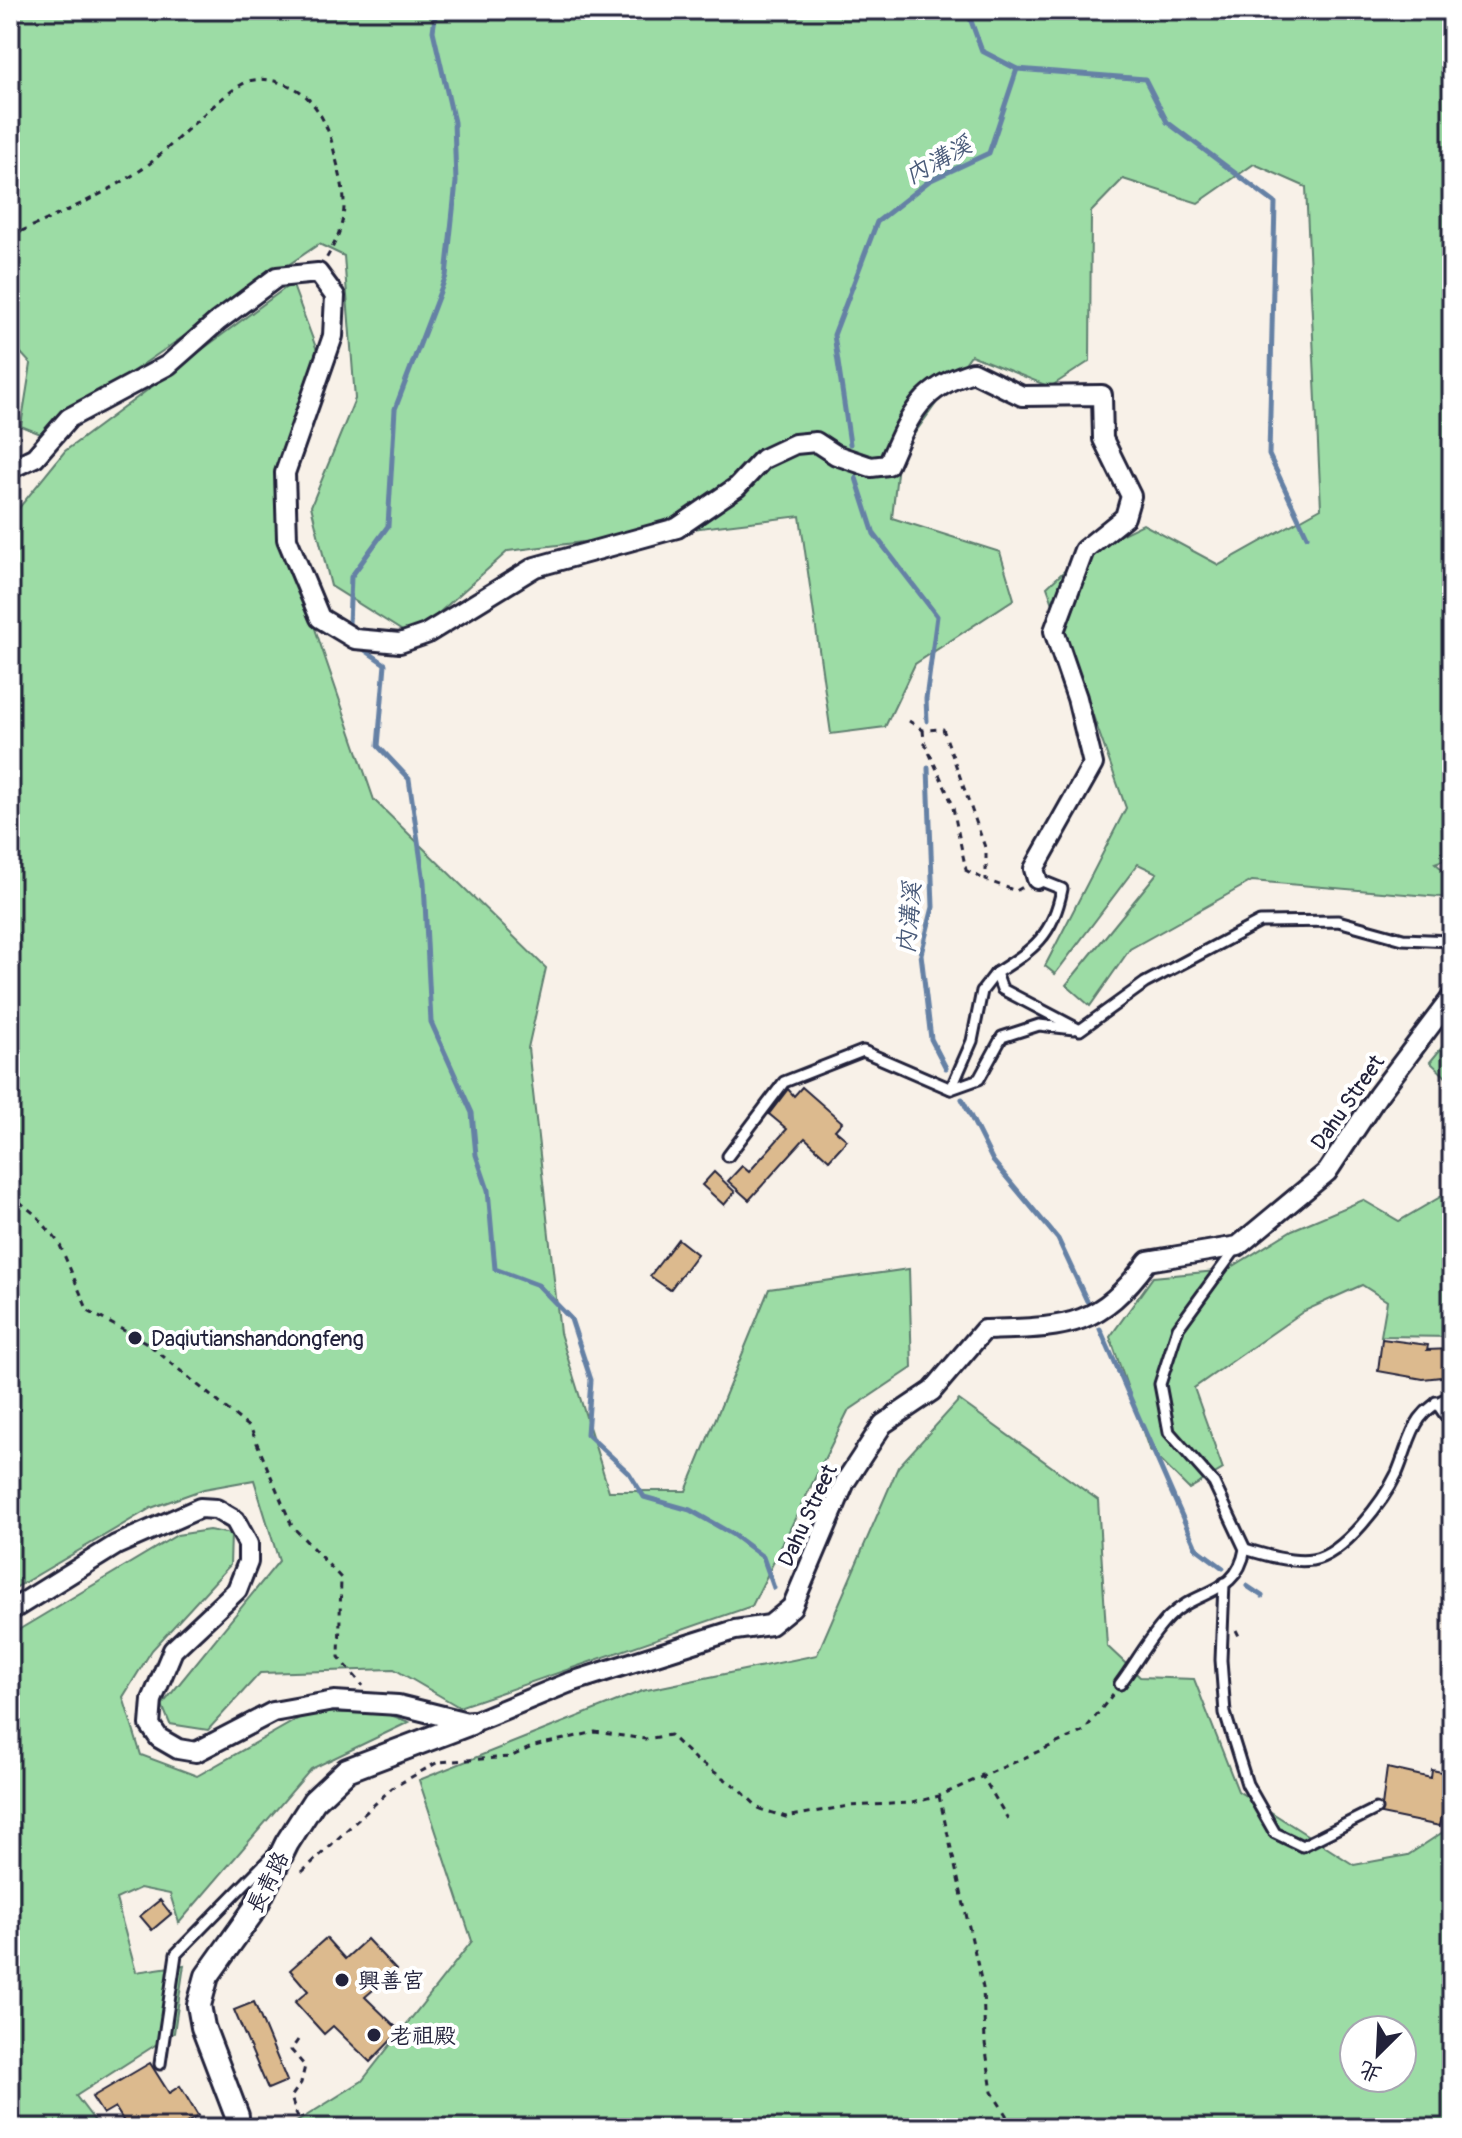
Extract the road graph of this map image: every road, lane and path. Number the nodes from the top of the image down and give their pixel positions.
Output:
1 (10, 236) edge
2 (318, 273) junction
3 (10, 469) edge
4 (909, 721) dead end
5 (923, 730) junction
6 (1037, 879) junction
7 (986, 880) junction
8 (1452, 941) edge
9 (996, 973) junction
10 (1452, 997) edge
11 (1080, 1030) junction
12 (951, 1089) junction
13 (728, 1156) dead end
14 (10, 1194) edge
15 (1238, 1246) junction
16 (1452, 1396) edge
17 (1436, 1402) junction
18 (1452, 1425) edge
19 (1245, 1549) junction
20 (1224, 1583) junction
21 (10, 1611) edge
22 (1120, 1684) joint
23 (378, 1704) junction
24 (471, 1723) junction
25 (981, 1774) junction
26 (939, 1796) junction
27 (1376, 1809) dead end
28 (1008, 1819) dead end
29 (287, 1843) junction
30 (302, 1872) dead end
31 (298, 2040) dead end
32 (160, 2064) dead end
33 (237, 2128) edge
34 (301, 2128) edge
35 (1014, 2128) edge

1 - 2 path
2 - 3 street
2 - 6 street
4 - 5 path
5 - 7 path
5 - 7 path
6 - 7 path
6 - 9 lane
8 - 11 lane
9 - 11 lane
9 - 12 lane
10 - 15 street, Dahu Street
11 - 12 lane
12 - 13 lane
14 - 23 path
15 - 19 lane
15 - 24 street, Dahu Street
16 - 17 lane
17 - 18 lane
17 - 19 lane
19 - 20 lane
20 - 22 lane
20 - 27 lane
21 - 23 street
22 - 25 path
23 - 24 street
24 - 29 street, 長青路
25 - 26 path
25 - 28 path
26 - 30 path
26 - 35 path
29 - 32 lane
29 - 33 street, 長青路
31 - 34 path

